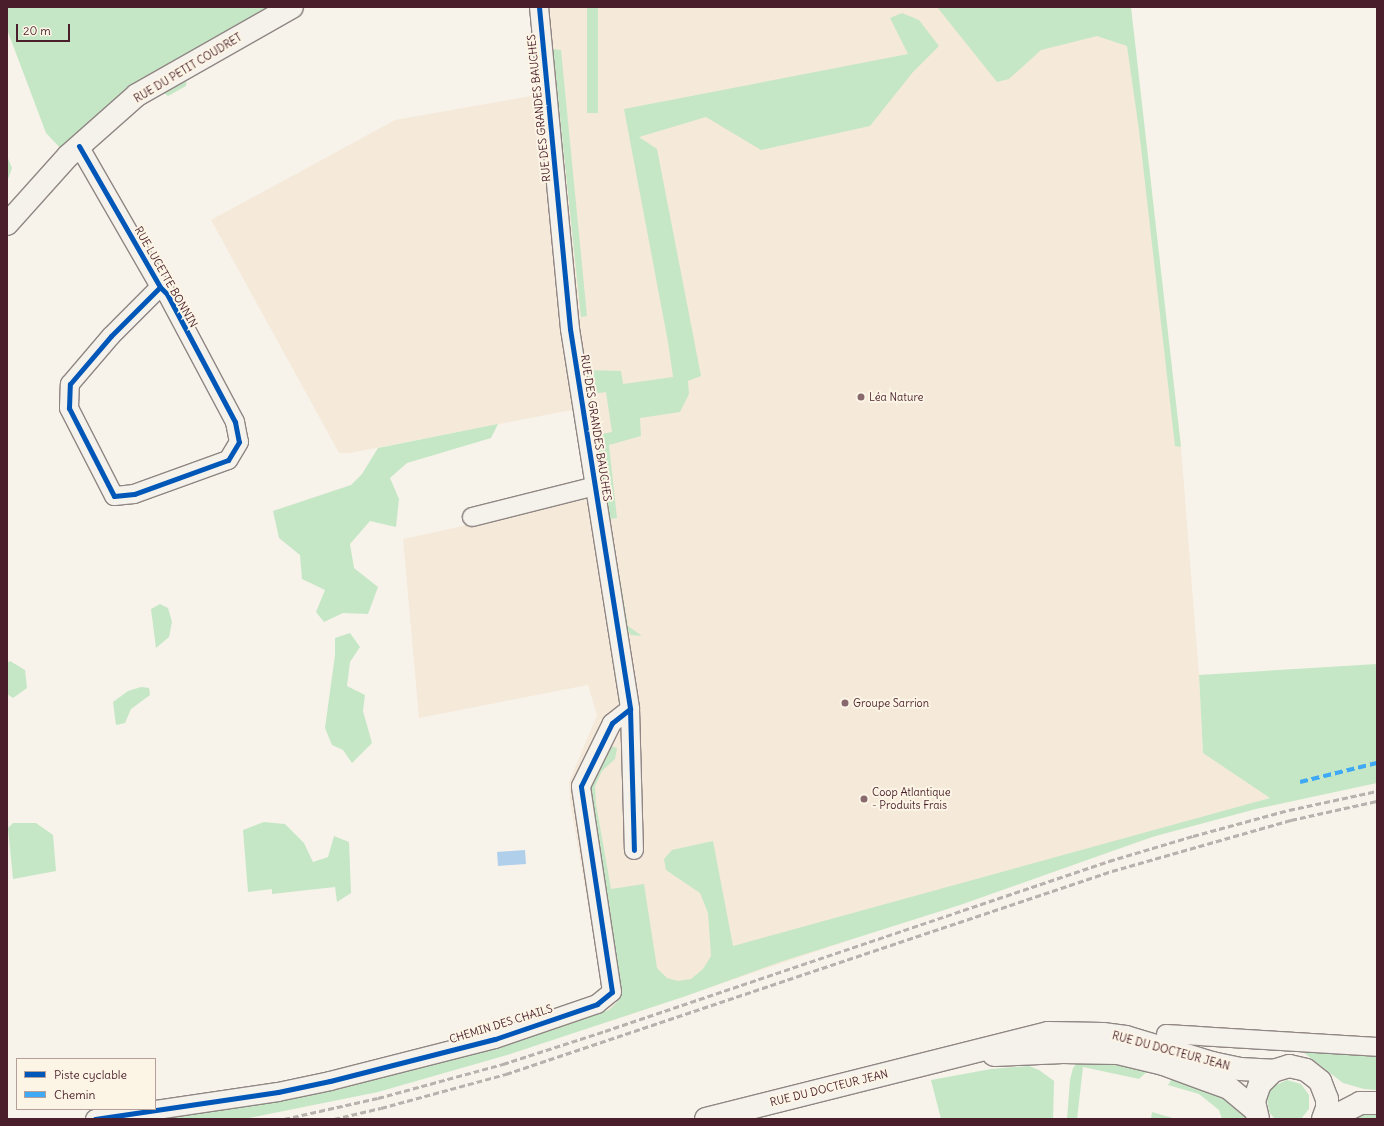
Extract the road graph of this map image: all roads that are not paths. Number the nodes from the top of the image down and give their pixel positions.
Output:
1 (292, 7) edge
2 (539, 7) edge
3 (80, 146) junction
4 (7, 224) edge
5 (160, 287) junction
6 (595, 486) junction
7 (472, 517) dead end
8 (630, 709) junction
9 (634, 850) dead end
10 (1166, 1034) dead end
11 (1296, 1041) junction
12 (1377, 1047) edge
13 (953, 1058) junction
14 (1297, 1067) junction
15 (1273, 1071) junction
16 (1320, 1081) junction
17 (1368, 1103) edge
18 (1256, 1114) edge
19 (95, 1119) edge
20 (706, 1119) edge
21 (1323, 1119) edge
22 (1329, 1119) edge

1 - 3 street, RUE DU PETIT COUDRET
2 - 6 street, RUE DES GRANDES BAUCHES
3 - 4 street, RUE DU PETIT COUDRET
3 - 5 street, RUE LUCETTE BONNIN
5 - 5 street, RUE LUCETTE BONNIN
6 - 7 street, RUE DES GRANDES BAUCHES
6 - 8 street, RUE DES GRANDES BAUCHES
8 - 9 street, RUE DES GRANDES BAUCHES
8 - 19 street, CHEMIN DES CHAILS
10 - 11 street, RUE DU DOCTEUR JEAN
11 - 12 street, RUE DU DOCTEUR JEAN
11 - 14 street
13 - 15 street, RUE DU DOCTEUR JEAN
13 - 18 street, RUE DU DOCTEUR JEAN
13 - 20 street, RUE DU DOCTEUR JEAN
14 - 15 street, RUE DU DOCTEUR JEAN
14 - 16 street
15 - 18 street
16 - 17 street
16 - 21 street
17 - 22 street

